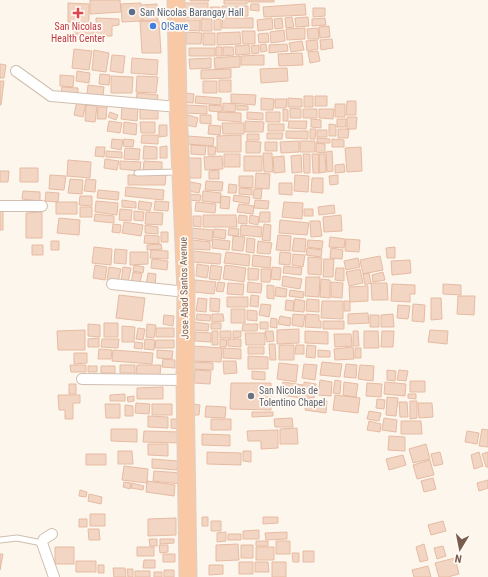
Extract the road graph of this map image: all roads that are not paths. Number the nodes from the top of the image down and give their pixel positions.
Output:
1 (176, 0) edge
2 (16, 71) dead end
3 (178, 107) junction
4 (181, 172) junction
5 (136, 173) dead end
6 (0, 206) edge
7 (42, 206) dead end
8 (112, 284) dead end
9 (186, 292) junction
10 (82, 379) dead end
11 (185, 380) junction
12 (52, 534) dead end
13 (0, 540) edge
14 (42, 543) junction
15 (54, 577) edge
16 (188, 577) edge

1 - 3 highway, Jose Abad Santos Avenue
2 - 3 street
3 - 4 highway, Jose Abad Santos Avenue
4 - 5 lane
4 - 9 highway, Jose Abad Santos Avenue
6 - 7 street
8 - 9 street
9 - 11 highway, Jose Abad Santos Avenue
10 - 11 street
11 - 16 highway, Jose Abad Santos Avenue
12 - 14 street
13 - 14 lane
14 - 15 street

